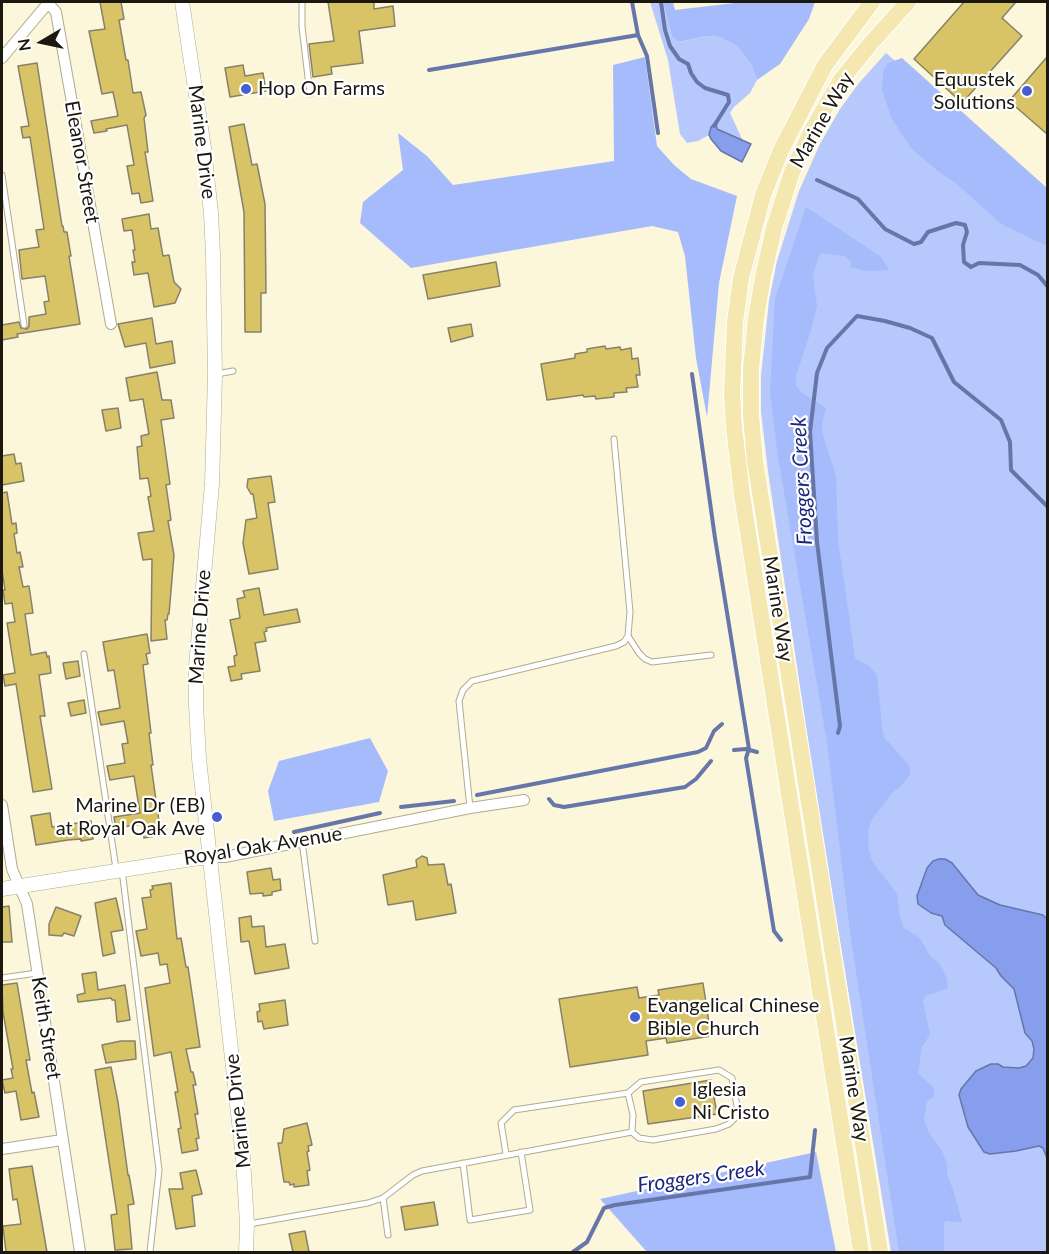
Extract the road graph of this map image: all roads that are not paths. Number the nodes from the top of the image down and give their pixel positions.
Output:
1 (48, 2) edge
2 (182, 2) edge
3 (302, 2) edge
4 (872, 2) edge
5 (908, 2) edge
6 (2, 58) edge
7 (310, 94) dead end
8 (2, 175) edge
9 (111, 324) dead end
10 (24, 325) dead end
11 (233, 371) dead end
12 (215, 375) junction
13 (614, 439) dead end
14 (628, 636) junction
15 (84, 654) dead end
16 (711, 655) dead end
17 (524, 800) dead end
18 (2, 805) edge
19 (470, 808) junction
20 (302, 842) junction
21 (210, 857) junction
22 (119, 870) junction
23 (20, 886) junction
24 (2, 890) edge
25 (315, 941) dead end
26 (37, 973) junction
27 (2, 978) edge
28 (628, 1093) junction
29 (632, 1132) junction
30 (62, 1140) junction
31 (2, 1149) edge
32 (521, 1152) junction
33 (506, 1154) junction
34 (463, 1163) junction
35 (383, 1198) junction
36 (247, 1224) junction
37 (388, 1235) dead end
38 (80, 1252) edge
39 (150, 1252) edge
40 (246, 1252) edge
41 (861, 1252) edge
42 (880, 1252) edge

1 - 6 street
1 - 9 street, Eleanor Street
2 - 12 street, Marine Drive
3 - 7 lane
4 - 41 main road, Marine Way
5 - 42 main road, Marine Way
8 - 10 lane
11 - 12 lane
12 - 21 street, Marine Drive
13 - 14 lane
14 - 16 lane
14 - 19 lane
15 - 22 lane
17 - 19 street, Royal Oak Avenue
18 - 23 street, Keith Street
19 - 20 street, Royal Oak Avenue
20 - 21 street, Royal Oak Avenue
20 - 25 lane
21 - 22 street, Royal Oak Avenue
21 - 36 street, Marine Drive
22 - 23 street, Royal Oak Avenue
22 - 39 lane
23 - 24 street, Royal Oak Avenue
23 - 26 street, Keith Street
26 - 27 lane
26 - 30 street, Keith Street
28 - 29 lane
28 - 29 lane
28 - 33 lane
29 - 32 lane
30 - 31 street
30 - 38 street, Keith Street
32 - 33 lane
32 - 34 lane
33 - 34 lane
34 - 35 lane
35 - 36 lane
35 - 37 lane
36 - 40 street, Marine Drive

